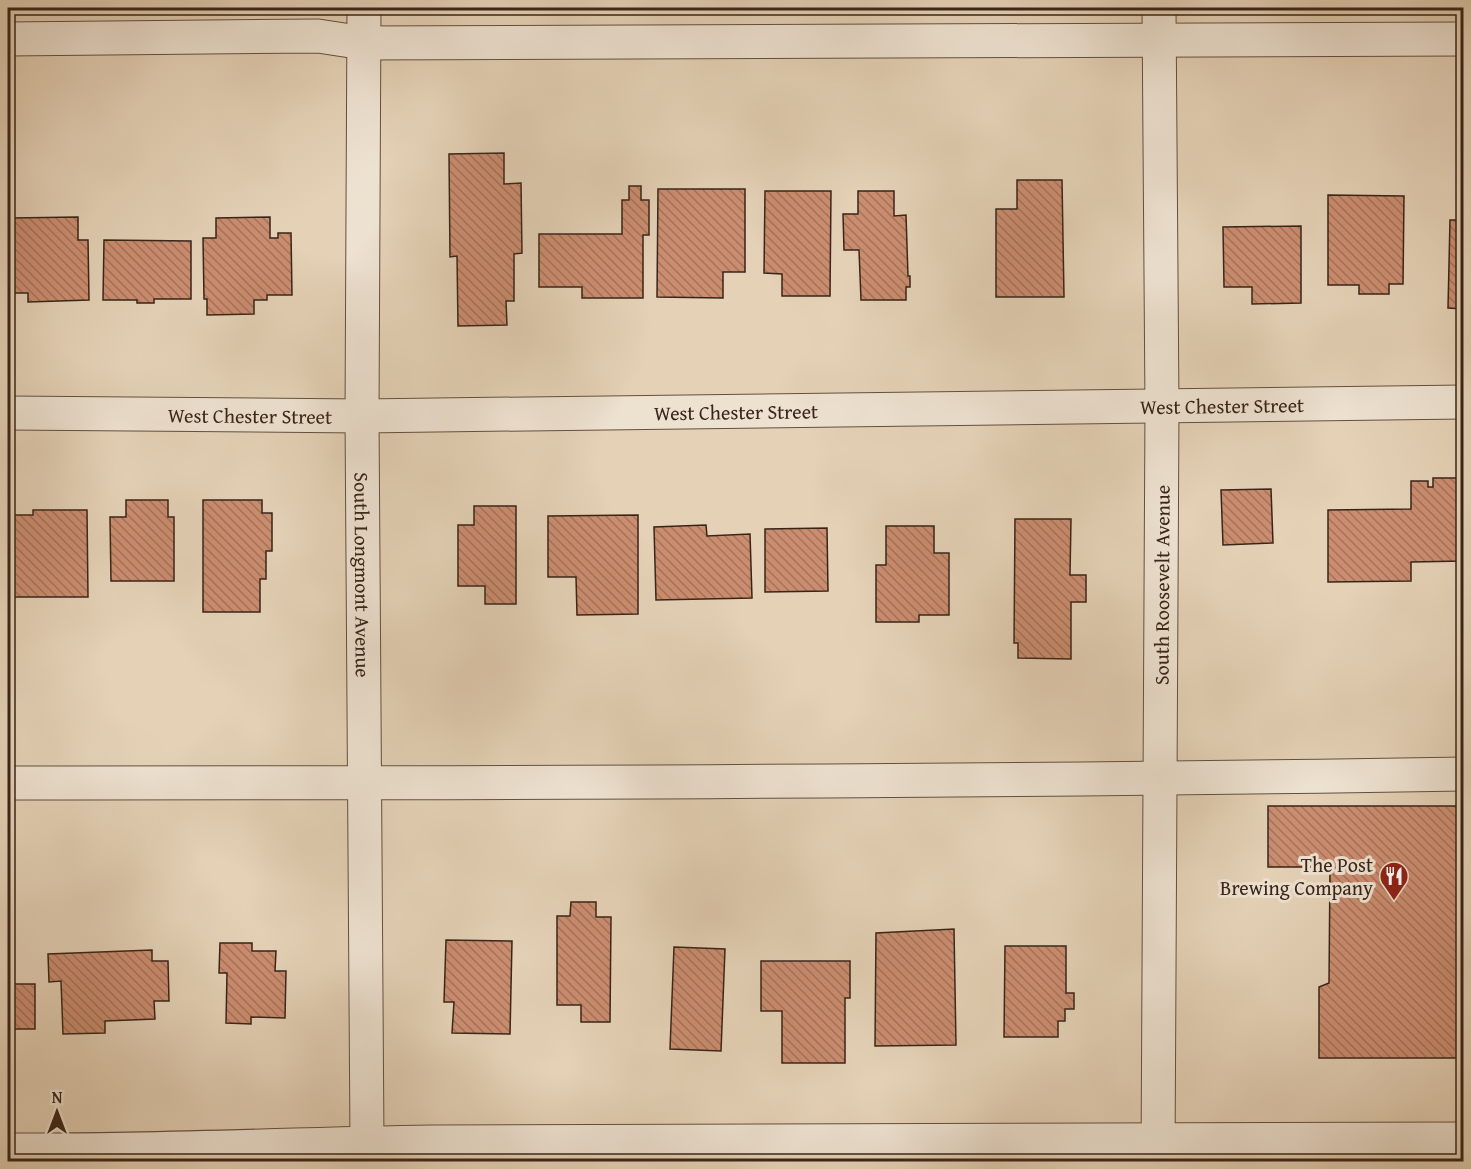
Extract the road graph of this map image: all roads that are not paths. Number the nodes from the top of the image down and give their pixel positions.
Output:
1 (364, 8) edge
2 (1159, 8) edge
3 (8, 39) edge
4 (1159, 39) junction
5 (1464, 39) edge
6 (364, 43) junction
7 (1464, 402) edge
8 (1162, 407) junction
9 (8, 413) edge
10 (362, 416) junction
11 (1464, 774) edge
12 (1160, 779) junction
13 (8, 783) edge
14 (364, 783) junction
15 (1464, 1139) edge
16 (366, 1143) junction
17 (8, 1150) edge
18 (1158, 1150) edge
19 (787, 1151) edge
20 (432, 1152) edge
21 (81, 1156) edge

1 - 6 street, South Longmont Avenue
2 - 4 street, South Roosevelt Avenue
3 - 6 street
4 - 5 street
4 - 6 street
4 - 8 street, South Roosevelt Avenue
6 - 10 street, South Longmont Avenue
7 - 8 street, West Chester Street
8 - 10 street, West Chester Street
8 - 12 street, South Roosevelt Avenue
9 - 10 street, West Chester Street
10 - 14 street, South Longmont Avenue
11 - 12 street
12 - 14 street
12 - 18 street, South Roosevelt Avenue
13 - 14 street
14 - 16 street, South Longmont Avenue
15 - 18 street
16 - 20 street
16 - 21 street
17 - 21 street
18 - 19 street
19 - 20 street

